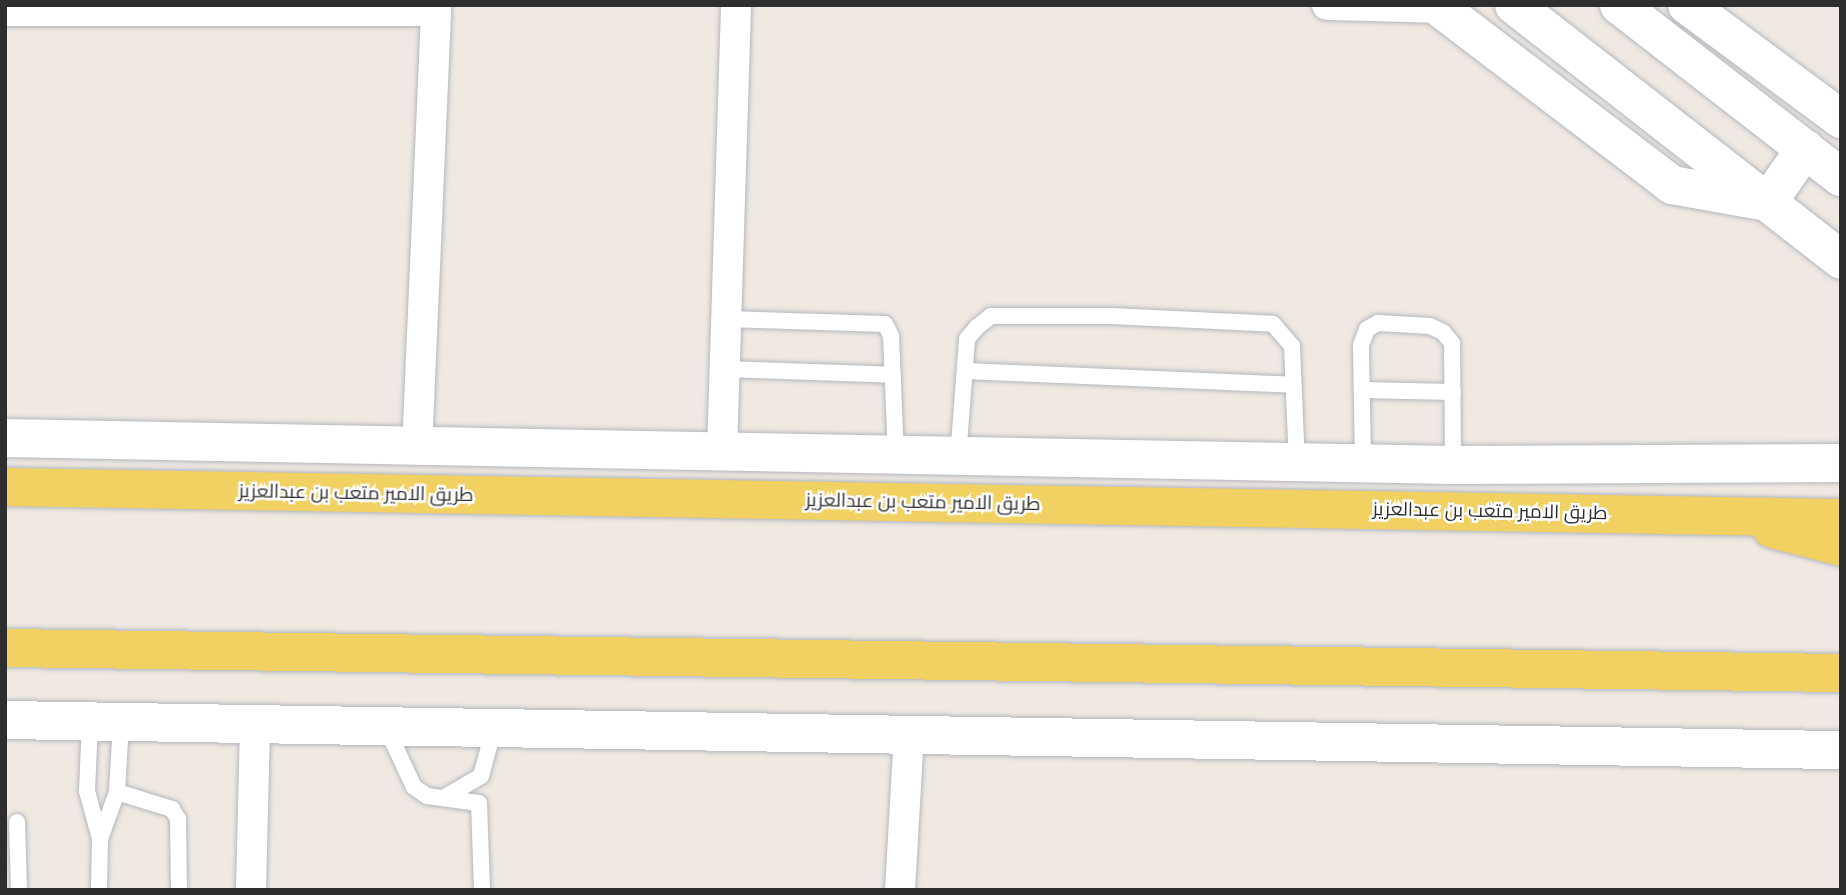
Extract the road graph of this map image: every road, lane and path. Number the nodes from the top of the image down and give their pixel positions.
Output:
1 (736, 5) edge
2 (1327, 5) edge
3 (1514, 5) edge
4 (1687, 5) edge
5 (1438, 6) edge
6 (435, 8) edge
7 (5, 10) edge
8 (1634, 10) edge
9 (1841, 119) edge
10 (1805, 149) junction
11 (1841, 177) edge
12 (1768, 202) junction
13 (1841, 260) edge
14 (726, 319) junction
15 (725, 369) junction
16 (965, 371) junction
17 (893, 374) junction
18 (1293, 385) junction
19 (1362, 390) junction
20 (1453, 392) junction
21 (5, 438) edge
22 (1841, 447) edge
23 (417, 449) junction
24 (722, 453) junction
25 (896, 456) junction
26 (958, 457) junction
27 (1297, 463) junction
28 (1798, 463) junction
29 (1841, 463) edge
30 (1363, 464) junction
31 (1453, 465) junction
32 (5, 487) edge
33 (1724, 515) junction
34 (1841, 518) edge
35 (1841, 547) edge
36 (5, 649) edge
37 (1841, 653) edge
38 (1652, 668) junction
39 (1841, 673) edge
40 (5, 720) edge
41 (105, 722) junction
42 (255, 725) junction
43 (385, 725) junction
44 (494, 728) junction
45 (909, 735) junction
46 (1841, 750) edge
47 (117, 792) junction
48 (446, 797) junction
49 (17, 822) dead end
50 (100, 839) junction
51 (19, 890) edge
52 (99, 890) edge
53 (178, 890) edge
54 (251, 890) edge
55 (482, 890) edge
56 (900, 890) edge

1 - 14 street
2 - 5 street
3 - 12 street
4 - 9 street
5 - 12 street
6 - 7 street
6 - 23 street
8 - 10 street
10 - 11 street
10 - 12 street
12 - 13 street
14 - 15 street
14 - 17 lane
15 - 17 lane
15 - 24 street
16 - 18 lane
16 - 18 lane
16 - 26 lane
17 - 25 lane
18 - 27 lane
19 - 20 lane
19 - 20 lane
19 - 30 lane
20 - 31 lane
21 - 23 street
22 - 28 street
23 - 24 street
24 - 25 street
25 - 26 street
26 - 27 street
27 - 30 street
28 - 29 street
28 - 31 street
30 - 31 street
32 - 33 main road, طريق الامير متعب بن عبدالعزيز
33 - 34 main road, طريق الامير متعب بن عبدالعزيز
33 - 35 main road
36 - 38 main road
37 - 38 main road
38 - 39 main road
40 - 41 street
41 - 42 street
41 - 47 lane
41 - 50 lane
42 - 43 street
42 - 54 street
43 - 44 street
43 - 48 lane
44 - 45 street
44 - 48 lane
45 - 46 street
45 - 56 street
47 - 50 lane
47 - 53 lane
48 - 55 lane
49 - 51 lane
50 - 52 lane

